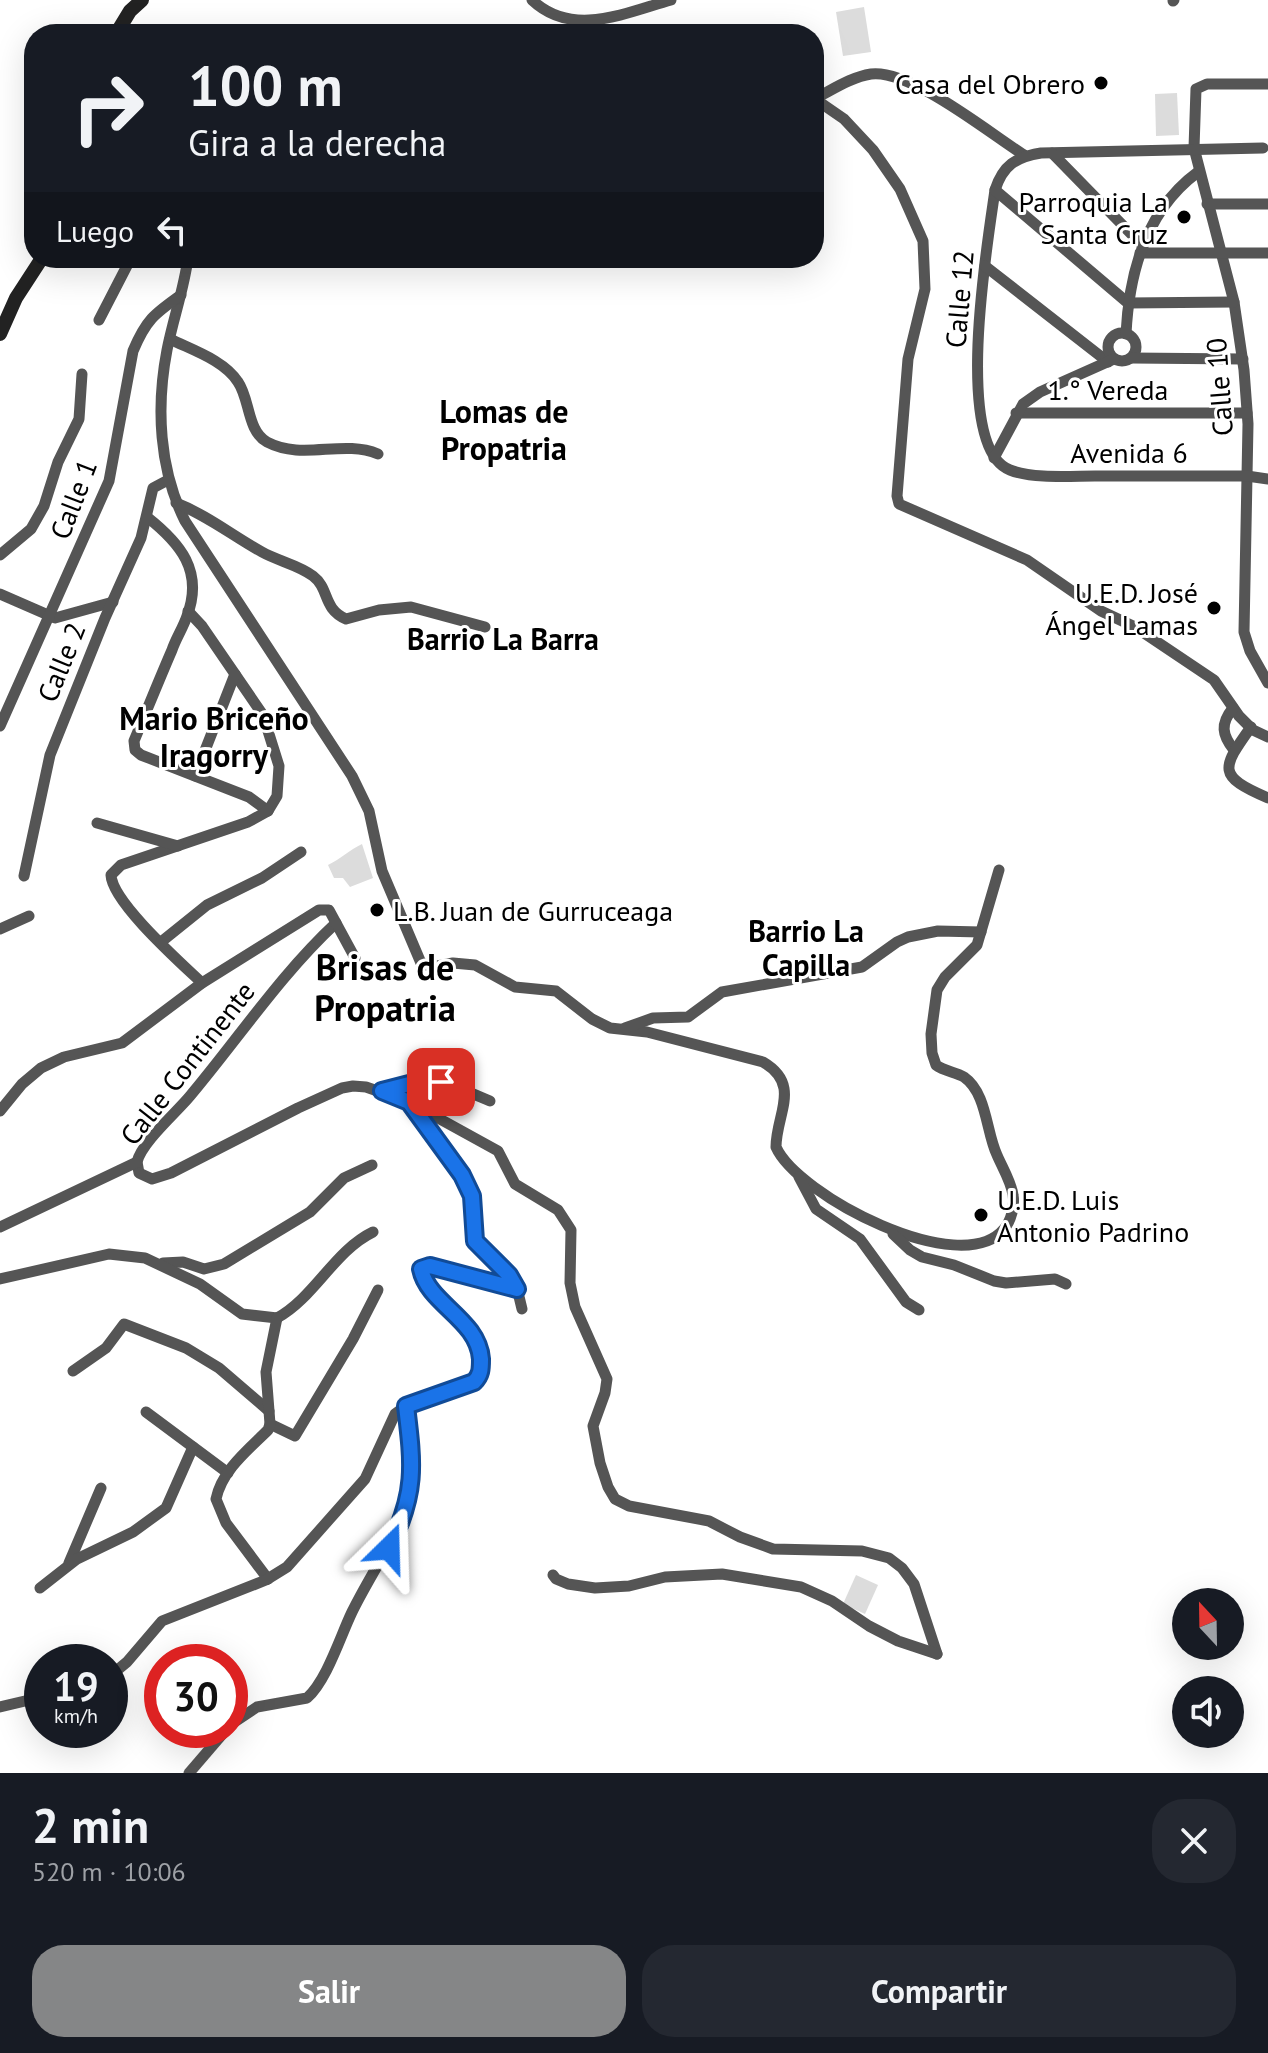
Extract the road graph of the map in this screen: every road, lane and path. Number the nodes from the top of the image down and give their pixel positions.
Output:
1 (142, 0) edge
2 (532, 0) edge
3 (671, 0) edge
4 (122, 24) edge
5 (1268, 84) edge
6 (824, 94) edge
7 (824, 106) edge
8 (1194, 148) junction
9 (1263, 148) dead end
10 (1052, 153) junction
11 (1024, 155) junction
12 (1198, 172) junction
13 (995, 190) junction
14 (1207, 204) junction
15 (1268, 204) edge
16 (1141, 250) junction
17 (1221, 253) junction
18 (1268, 253) edge
19 (985, 266) junction
20 (36, 268) edge
21 (126, 268) edge
22 (186, 268) edge
23 (181, 295) junction
24 (1234, 302) junction
25 (1128, 303) junction
26 (99, 320) dead end
27 (0, 334) edge
28 (1126, 334) junction
29 (170, 339) junction
30 (1131, 358) junction
31 (1243, 359) junction
32 (1111, 360) junction
33 (82, 374) dead end
34 (1016, 413) junction
35 (1247, 413) junction
36 (378, 454) dead end
37 (994, 458) junction
38 (1247, 476) junction
39 (1268, 479) edge
40 (168, 480) junction
41 (176, 503) junction
42 (147, 517) junction
43 (0, 555) edge
44 (0, 594) edge
45 (113, 602) junction
46 (188, 611) junction
47 (50, 617) junction
48 (485, 627) dead end
49 (235, 674) junction
50 (1268, 683) edge
51 (1233, 708) junction
52 (0, 726) edge
53 (1251, 727) junction
54 (1268, 737) edge
55 (1234, 750) junction
56 (195, 776) junction
57 (1268, 798) edge
58 (268, 811) junction
59 (97, 823) dead end
60 (178, 846) junction
61 (301, 852) dead end
62 (999, 870) dead end
63 (24, 876) dead end
64 (29, 916) dead end
65 (336, 923) junction
66 (0, 929) edge
67 (981, 932) junction
68 (161, 942) junction
69 (355, 958) dead end
70 (202, 983) junction
71 (621, 1030) junction
72 (382, 1091) junction
73 (490, 1101) dead end
74 (409, 1102) junction
75 (0, 1111) edge
76 (137, 1162) junction
77 (372, 1165) dead end
78 (798, 1175) junction
79 (0, 1227) edge
80 (887, 1228) junction
81 (373, 1232) dead end
82 (158, 1263) junction
83 (0, 1279) edge
84 (1066, 1284) dead end
85 (517, 1289) junction
86 (378, 1290) dead end
87 (522, 1309) dead end
88 (919, 1310) dead end
89 (277, 1318) junction
90 (73, 1371) dead end
91 (406, 1406) junction
92 (269, 1411) junction
93 (146, 1412) dead end
94 (270, 1424) junction
95 (193, 1447) junction
96 (228, 1473) junction
97 (101, 1488) dead end
98 (67, 1567) junction
99 (553, 1575) dead end
100 (268, 1579) junction
101 (40, 1588) dead end
102 (128, 1661) edge
103 (24, 1701) edge
104 (0, 1707) edge
105 (248, 1713) edge
106 (211, 1748) edge
107 (189, 1773) edge

1 - 4 main road
2 - 3 street
5 - 8 street, Calle 10
6 - 11 street
7 - 51 street
8 - 9 street
8 - 10 street
8 - 12 street, Calle 10
10 - 11 street
10 - 16 street
11 - 13 street, Calle 12
12 - 14 street, Calle 10
12 - 16 street
13 - 19 street, Calle 12
13 - 25 street
14 - 15 street
14 - 17 street, Calle 10
16 - 17 street
16 - 25 street
17 - 18 street
17 - 24 street, Calle 10
19 - 32 street
19 - 37 street, Calle 12
20 - 27 main road
21 - 26 street
22 - 23 street
23 - 29 street
23 - 47 street, Calle 1
24 - 25 street
24 - 31 street, Calle 10
25 - 28 street
28 - 30 street
28 - 32 street
29 - 36 street
29 - 40 street
30 - 31 street
30 - 32 street
31 - 35 street, Calle 10
32 - 34 street
33 - 43 street
34 - 35 street, 1.° Vereda
34 - 37 street
35 - 38 street, Calle 10
37 - 38 street, Avenida 6
38 - 39 street, Avenida 6
38 - 50 street, Calle 10
40 - 41 street
40 - 42 street, Calle 2
41 - 48 street
41 - 71 street
42 - 45 street, Calle 2
42 - 46 street
44 - 47 street
45 - 47 street
45 - 63 street, Calle 2
46 - 49 street
46 - 56 street
47 - 52 street, Calle 1
49 - 56 street
49 - 58 street
51 - 53 street
51 - 55 street
53 - 54 street
53 - 55 street
55 - 57 street
56 - 58 street
58 - 60 street
59 - 60 street
60 - 68 street
61 - 68 street
62 - 67 street
64 - 66 street
65 - 69 street
65 - 70 street
65 - 76 street, Calle Continente
67 - 71 street
67 - 80 street
68 - 70 street
70 - 75 street
71 - 78 street
72 - 73 street
72 - 74 street, Calle Continente
72 - 76 street, Calle Continente
74 - 85 street
74 - 99 street, Calle Continente
76 - 79 street
77 - 82 street
78 - 80 street
78 - 88 street
80 - 84 street
81 - 89 street
82 - 83 street
82 - 89 street
85 - 87 street
85 - 91 street
86 - 94 street
89 - 92 street
90 - 92 street
91 - 100 street
91 - 105 street
92 - 94 street
93 - 95 street
94 - 96 street
95 - 96 street
95 - 98 street
96 - 100 street
97 - 98 street
98 - 101 street
100 - 102 street
103 - 104 street
106 - 107 street

